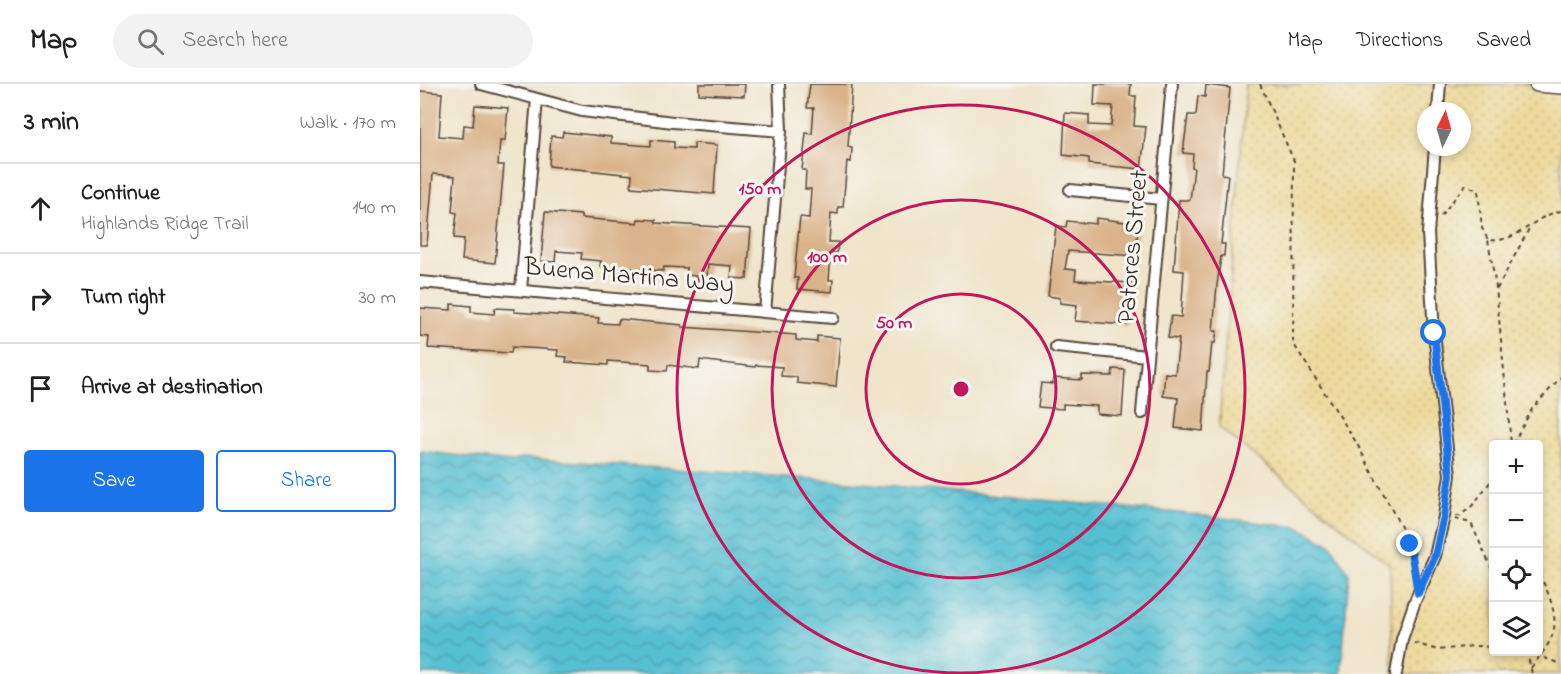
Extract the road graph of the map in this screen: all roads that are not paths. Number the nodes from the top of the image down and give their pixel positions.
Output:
1 (481, 84) edge
2 (779, 84) edge
3 (785, 84) edge
4 (1172, 84) edge
5 (1440, 84) edge
6 (1537, 84) edge
7 (1561, 86) edge
8 (781, 96) junction
9 (537, 99) junction
10 (1439, 102) edge
11 (781, 131) junction
12 (1434, 156) edge
13 (1070, 190) dead end
14 (1161, 200) junction
15 (420, 282) edge
16 (521, 290) junction
17 (765, 312) junction
18 (833, 318) dead end
19 (1056, 347) dead end
20 (1147, 356) junction
21 (1142, 414) dead end
22 (1396, 674) edge

1 - 9 street
2 - 8 street
3 - 8 street
4 - 14 street, Patores Street
5 - 10 street
6 - 7 street
8 - 11 street
9 - 11 street
9 - 16 street
11 - 17 street
12 - 22 street
13 - 14 street
14 - 20 street, Patores Street
15 - 16 street, Buena Martina Way
16 - 17 street, Buena Martina Way
17 - 18 street, Buena Martina Way
19 - 20 street
20 - 21 street, Patores Street

